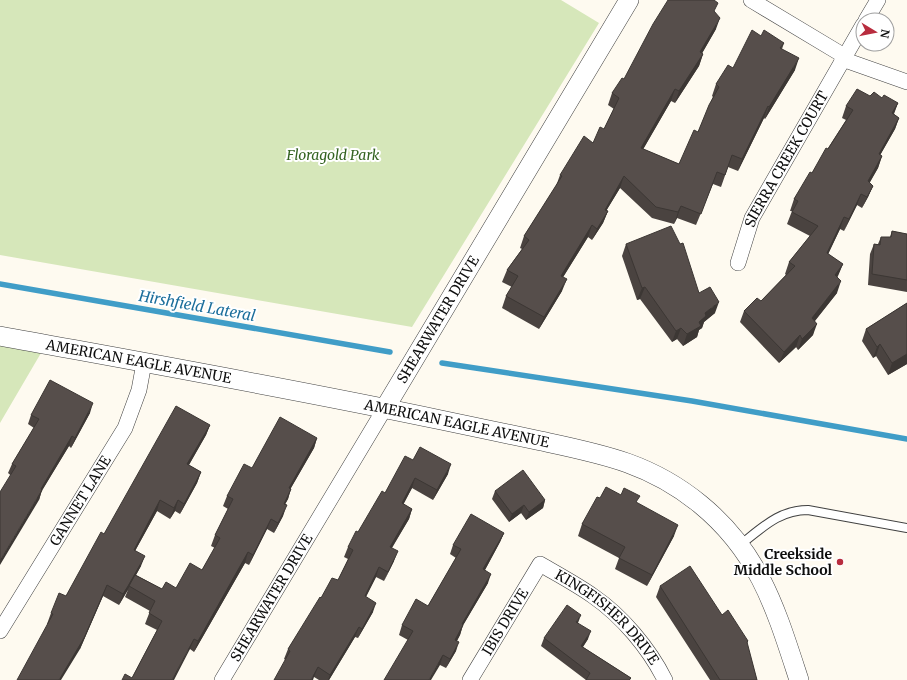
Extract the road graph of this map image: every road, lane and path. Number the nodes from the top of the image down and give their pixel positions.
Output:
1 (629, 0) edge
2 (751, 0) edge
3 (878, 0) edge
4 (871, 12) edge
5 (855, 38) edge
6 (842, 59) junction
7 (907, 82) edge
8 (738, 262) dead end
9 (0, 336) edge
10 (144, 362) junction
11 (385, 408) junction
12 (907, 528) edge
13 (740, 545) junction
14 (540, 564) joint
15 (0, 631) edge
16 (222, 680) edge
17 (470, 680) edge
18 (665, 680) edge
19 (799, 680) edge

1 - 11 street, SHEARWATER DRIVE
2 - 6 street
3 - 4 street
5 - 6 street, SIERRA CREEK COURT
6 - 7 street
6 - 8 street, SIERRA CREEK COURT
9 - 10 street, AMERICAN EAGLE AVENUE
10 - 11 street, AMERICAN EAGLE AVENUE
10 - 15 street, GANNET LANE
11 - 13 street, AMERICAN EAGLE AVENUE
11 - 16 street, SHEARWATER DRIVE
12 - 13 lane
13 - 19 street, AMERICAN EAGLE AVENUE
14 - 17 street, IBIS DRIVE
14 - 18 street, KINGFISHER DRIVE

